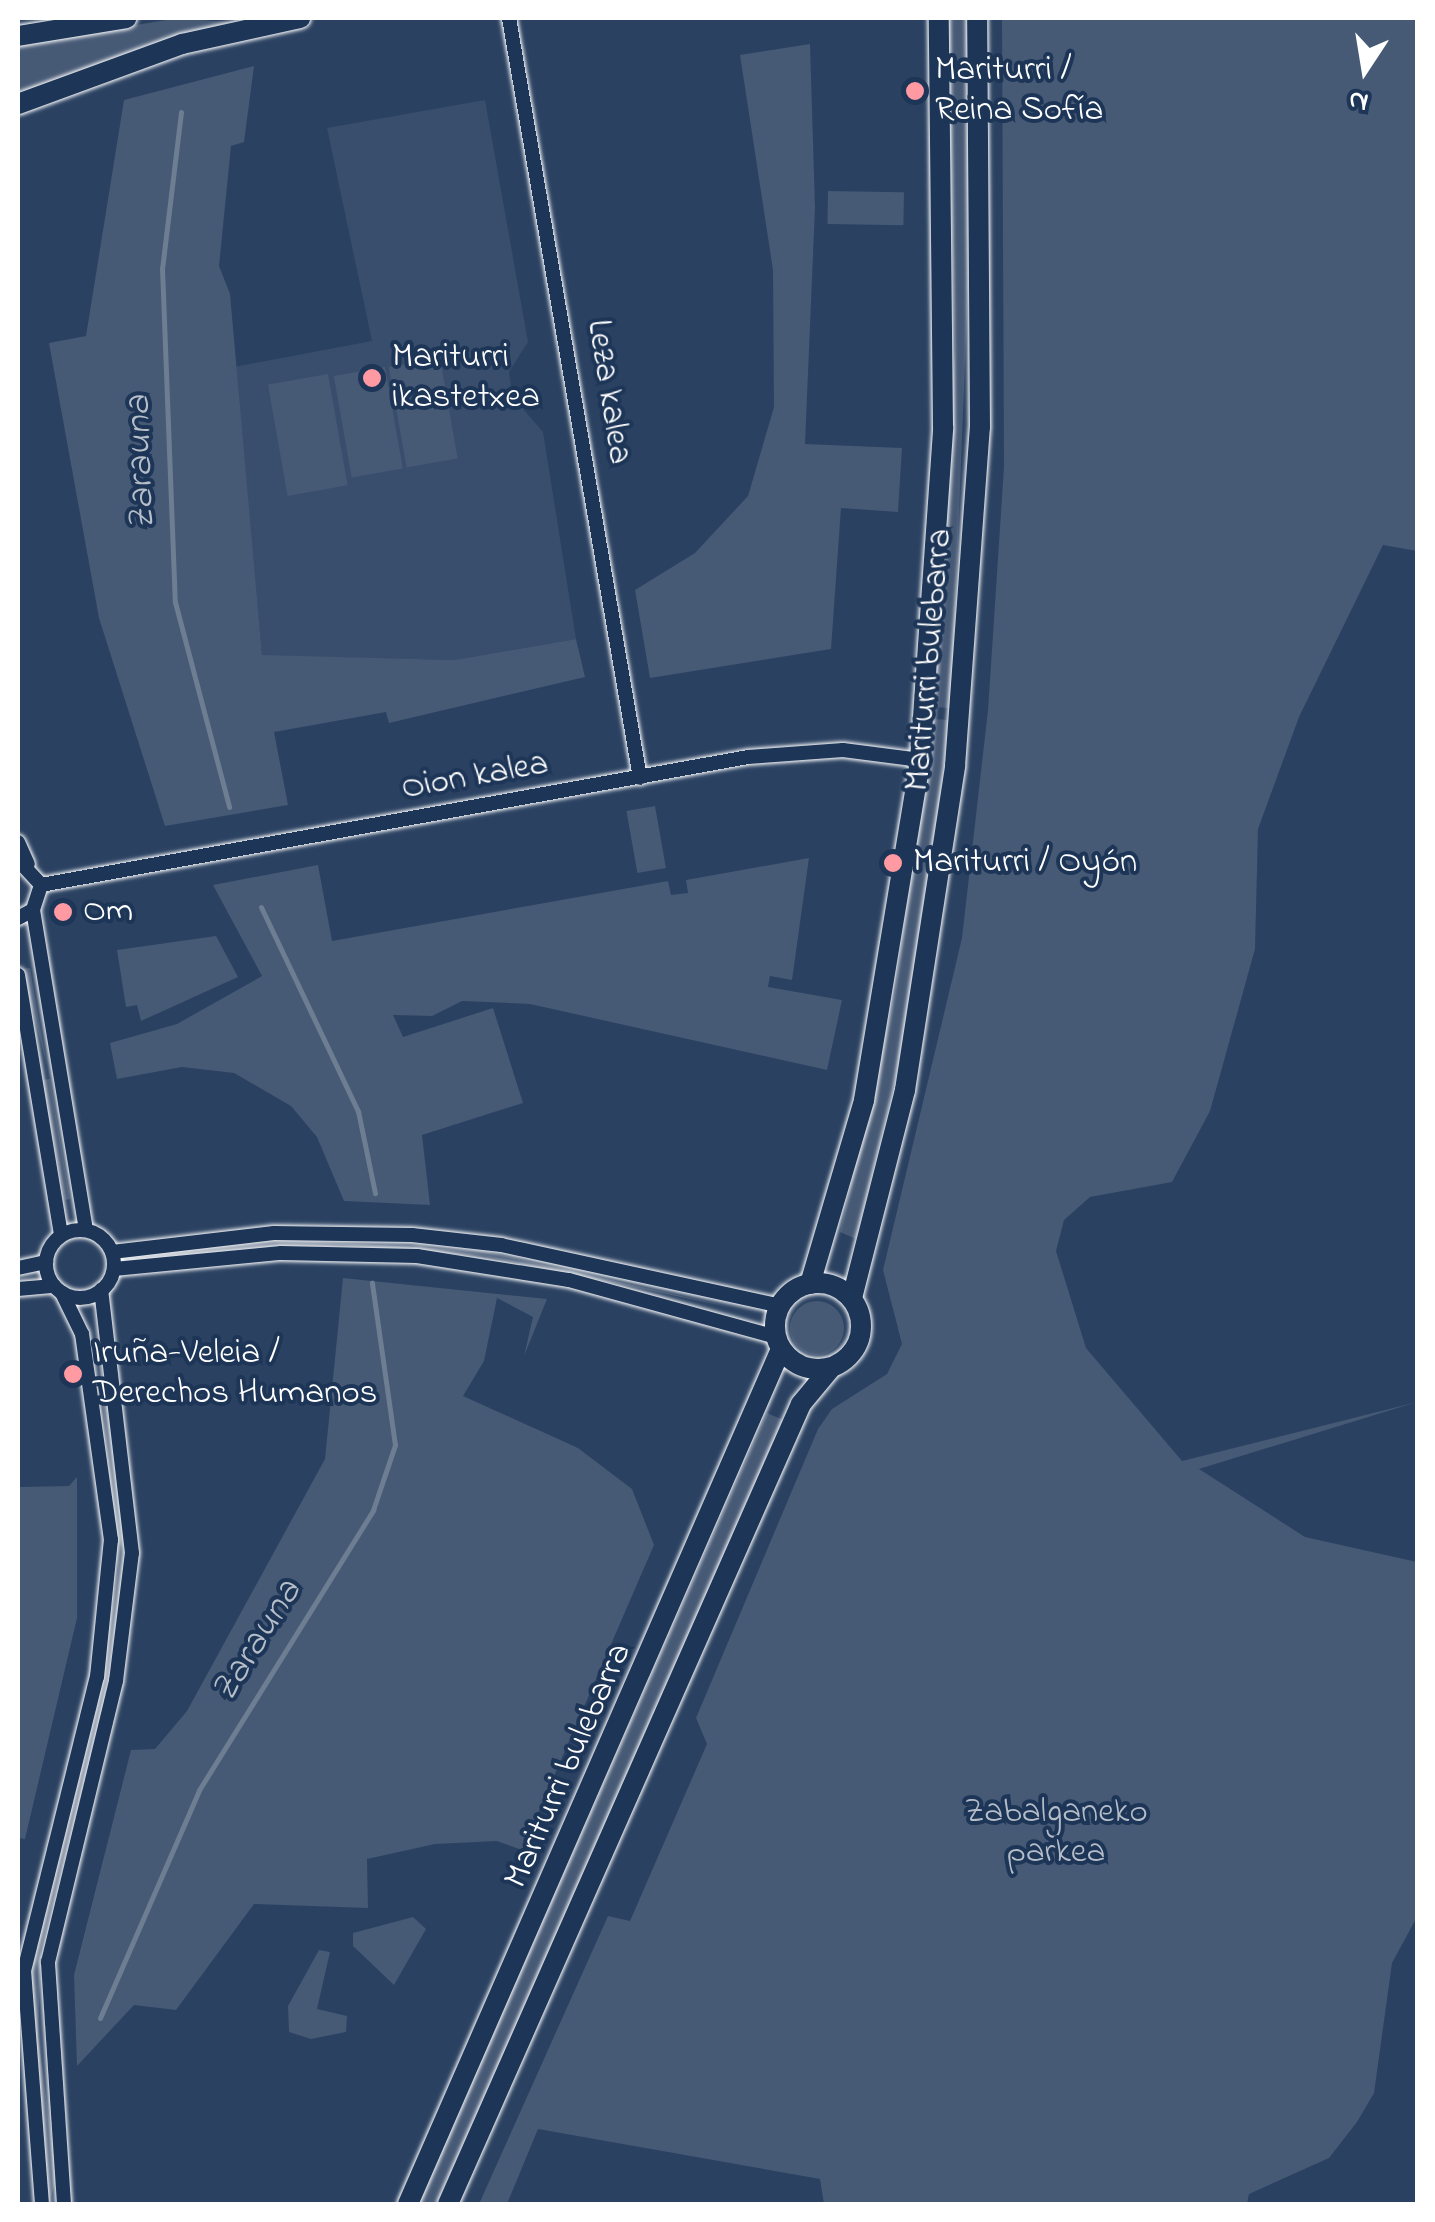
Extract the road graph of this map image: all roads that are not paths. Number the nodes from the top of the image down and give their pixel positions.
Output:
1 (127, 18) edge
2 (300, 18) edge
3 (509, 18) edge
4 (940, 18) edge
5 (977, 18) edge
6 (18, 36) edge
7 (18, 104) edge
8 (920, 760) junction
9 (640, 778) junction
10 (18, 842) edge
11 (23, 863) edge
12 (41, 885) junction
13 (33, 910) junction
14 (18, 918) edge
15 (18, 975) edge
16 (86, 1230) junction
17 (61, 1235) junction
18 (112, 1252) junction
19 (46, 1262) junction
20 (18, 1268) edge
21 (114, 1269) junction
22 (810, 1284) junction
23 (18, 1289) edge
24 (58, 1290) junction
25 (101, 1290) junction
26 (852, 1298) junction
27 (780, 1306) junction
28 (778, 1343) junction
29 (831, 1368) junction
30 (42, 2204) edge
31 (64, 2204) edge
32 (408, 2204) edge
33 (448, 2204) edge

1 - 6 main road
2 - 7 main road
3 - 9 street, Leza kalea
4 - 8 main road, Mariturri bulebarra
5 - 26 main road, Mariturri bulebarra
8 - 9 street, Oion kalea
8 - 22 main road, Mariturri bulebarra
9 - 12 street, Oion kalea
10 - 11 street
11 - 12 street
12 - 13 street
13 - 14 street
13 - 16 street
15 - 17 street
16 - 17 street
16 - 18 street
17 - 19 street
18 - 21 street
18 - 27 street
19 - 20 street
19 - 24 street
21 - 25 street
21 - 28 street
22 - 26 main road
22 - 27 main road
23 - 24 street
24 - 25 street
24 - 30 street
25 - 31 street
26 - 29 main road
27 - 28 main road
28 - 29 main road
28 - 32 main road, Mariturri bulebarra
29 - 33 main road, Mariturri bulebarra

